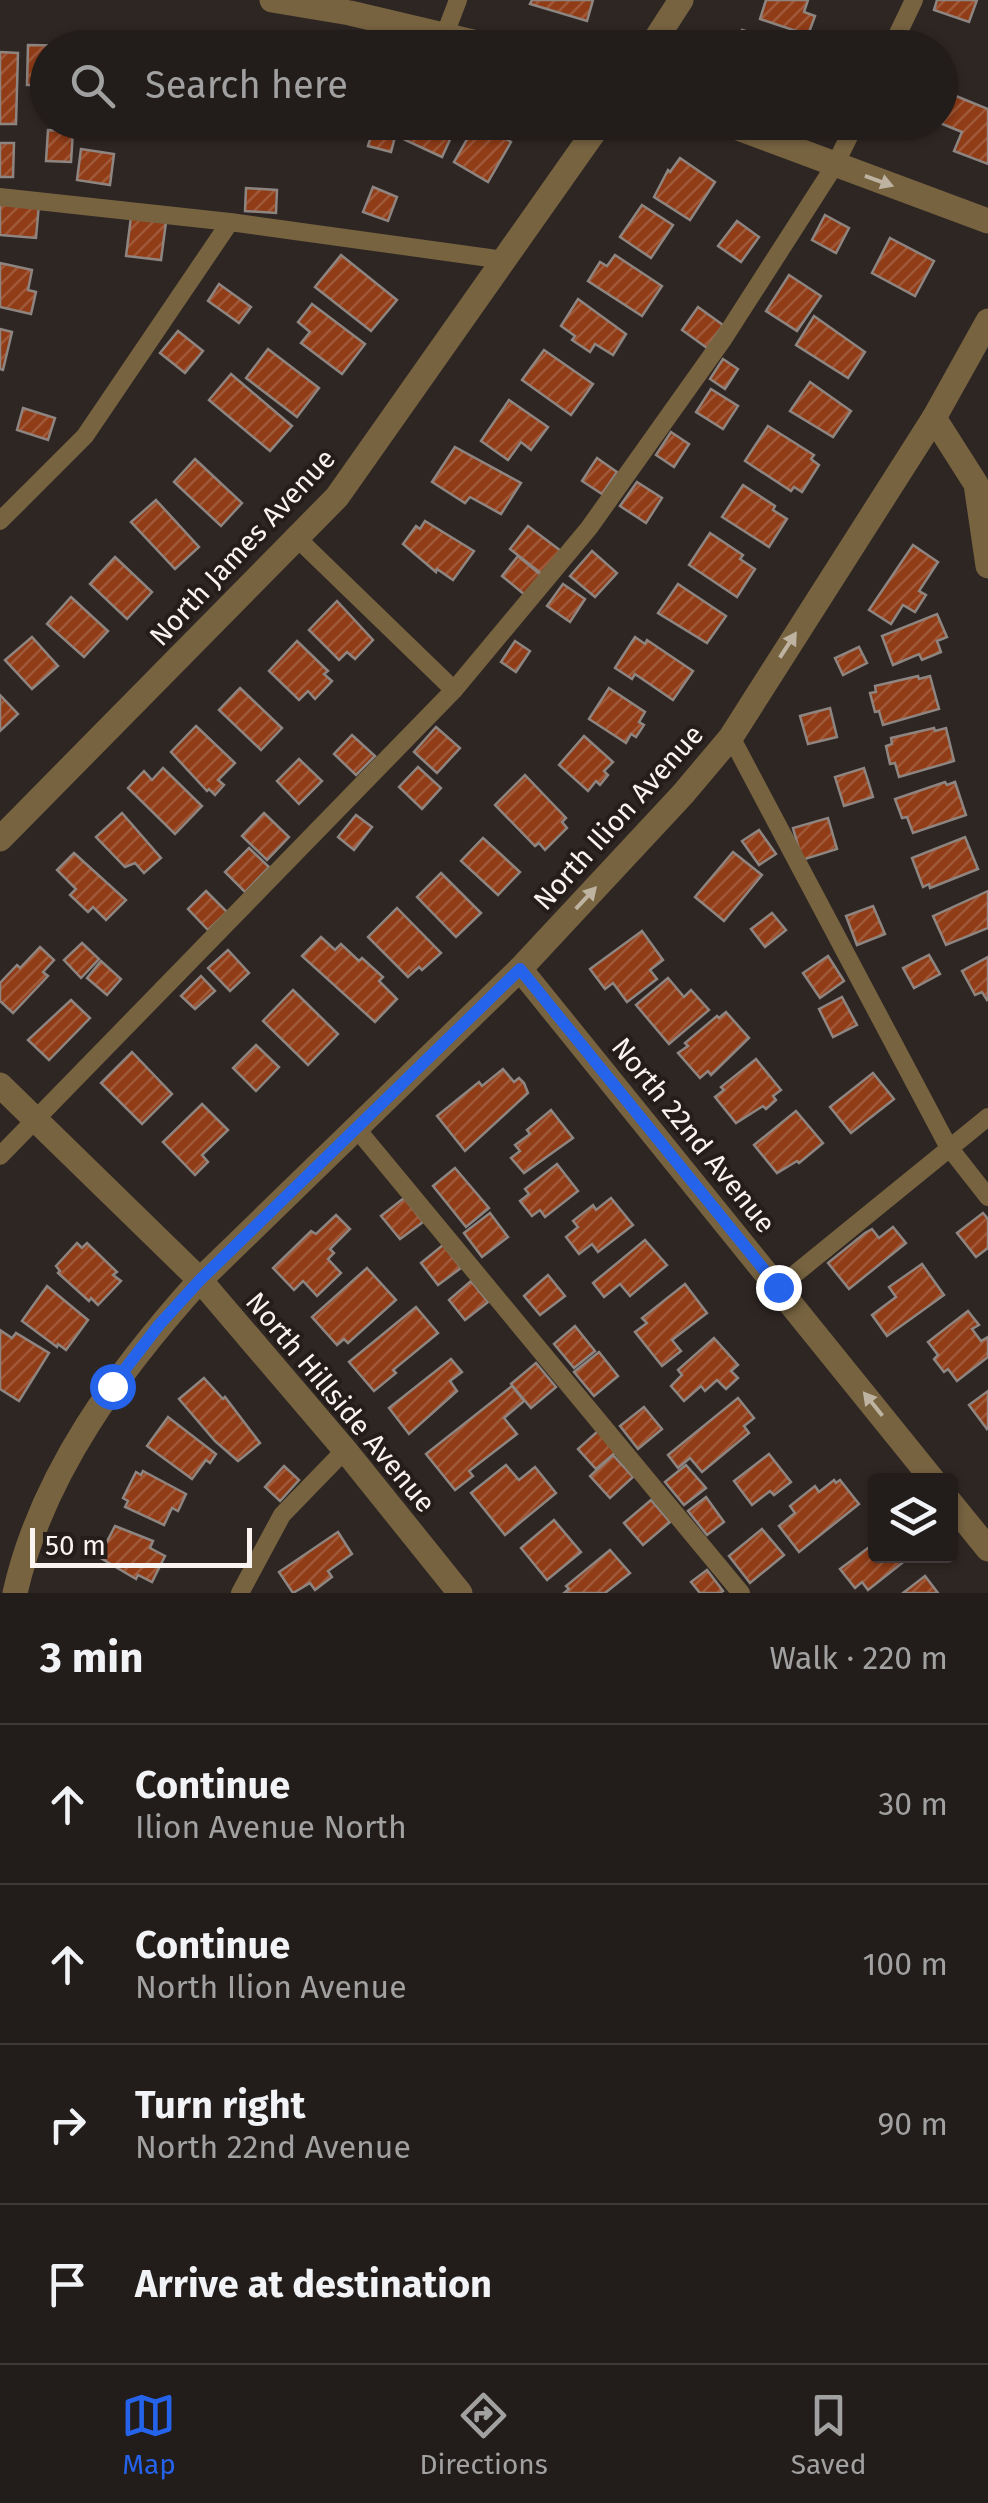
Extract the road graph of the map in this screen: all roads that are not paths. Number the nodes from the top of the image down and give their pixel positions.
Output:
1 (272, 0) edge
2 (458, 0) edge
3 (680, 0) edge
4 (914, 0) edge
5 (428, 30) edge
6 (447, 30) edge
7 (661, 30) edge
8 (900, 30) edge
9 (587, 140) edge
10 (769, 140) edge
11 (847, 140) edge
12 (835, 165) junction
13 (0, 197) edge
14 (988, 221) edge
15 (230, 222) junction
16 (504, 260) junction
17 (988, 321) edge
18 (934, 418) junction
19 (0, 522) edge
20 (298, 539) junction
21 (988, 566) edge
22 (454, 690) junction
23 (731, 737) junction
24 (0, 839) edge
25 (520, 969) junction
26 (0, 1085) edge
27 (988, 1117) edge
28 (36, 1120) junction
29 (356, 1128) junction
30 (948, 1146) junction
31 (0, 1156) edge
32 (988, 1197) edge
33 (200, 1280) junction
34 (778, 1287) junction
35 (345, 1450) junction
36 (927, 1473) edge
37 (958, 1512) edge
38 (988, 1549) edge
39 (15, 1593) edge
40 (240, 1593) edge
41 (460, 1593) edge
42 (740, 1593) edge

1 - 5 street
2 - 6 lane
3 - 7 street
4 - 8 lane
9 - 16 street, North James Avenue
10 - 12 street
11 - 12 lane
12 -> 14 street
12 - 22 lane
13 - 15 lane
15 - 16 lane
15 - 19 lane
16 - 20 street, North James Avenue
17 - 18 street, North Ilion Avenue
18 - 21 street
23 -> 18 street, North Ilion Avenue
20 - 22 lane
20 - 24 street, North James Avenue
22 - 28 lane
25 -> 23 street, North Ilion Avenue
23 - 30 lane
25 - 29 street, North Ilion Avenue
25 - 34 street, North 22nd Avenue
26 - 28 street, North Hillside Avenue
27 - 30 lane
28 - 31 lane
28 - 33 street, North Hillside Avenue
29 - 33 street, North Ilion Avenue
29 - 42 lane
30 - 32 lane
30 - 34 lane
33 - 35 street, North Hillside Avenue
33 - 39 street, North Ilion Avenue
36 -> 34 street, North 22nd Avenue
35 - 40 lane
35 - 41 street, North Hillside Avenue
37 - 38 street

